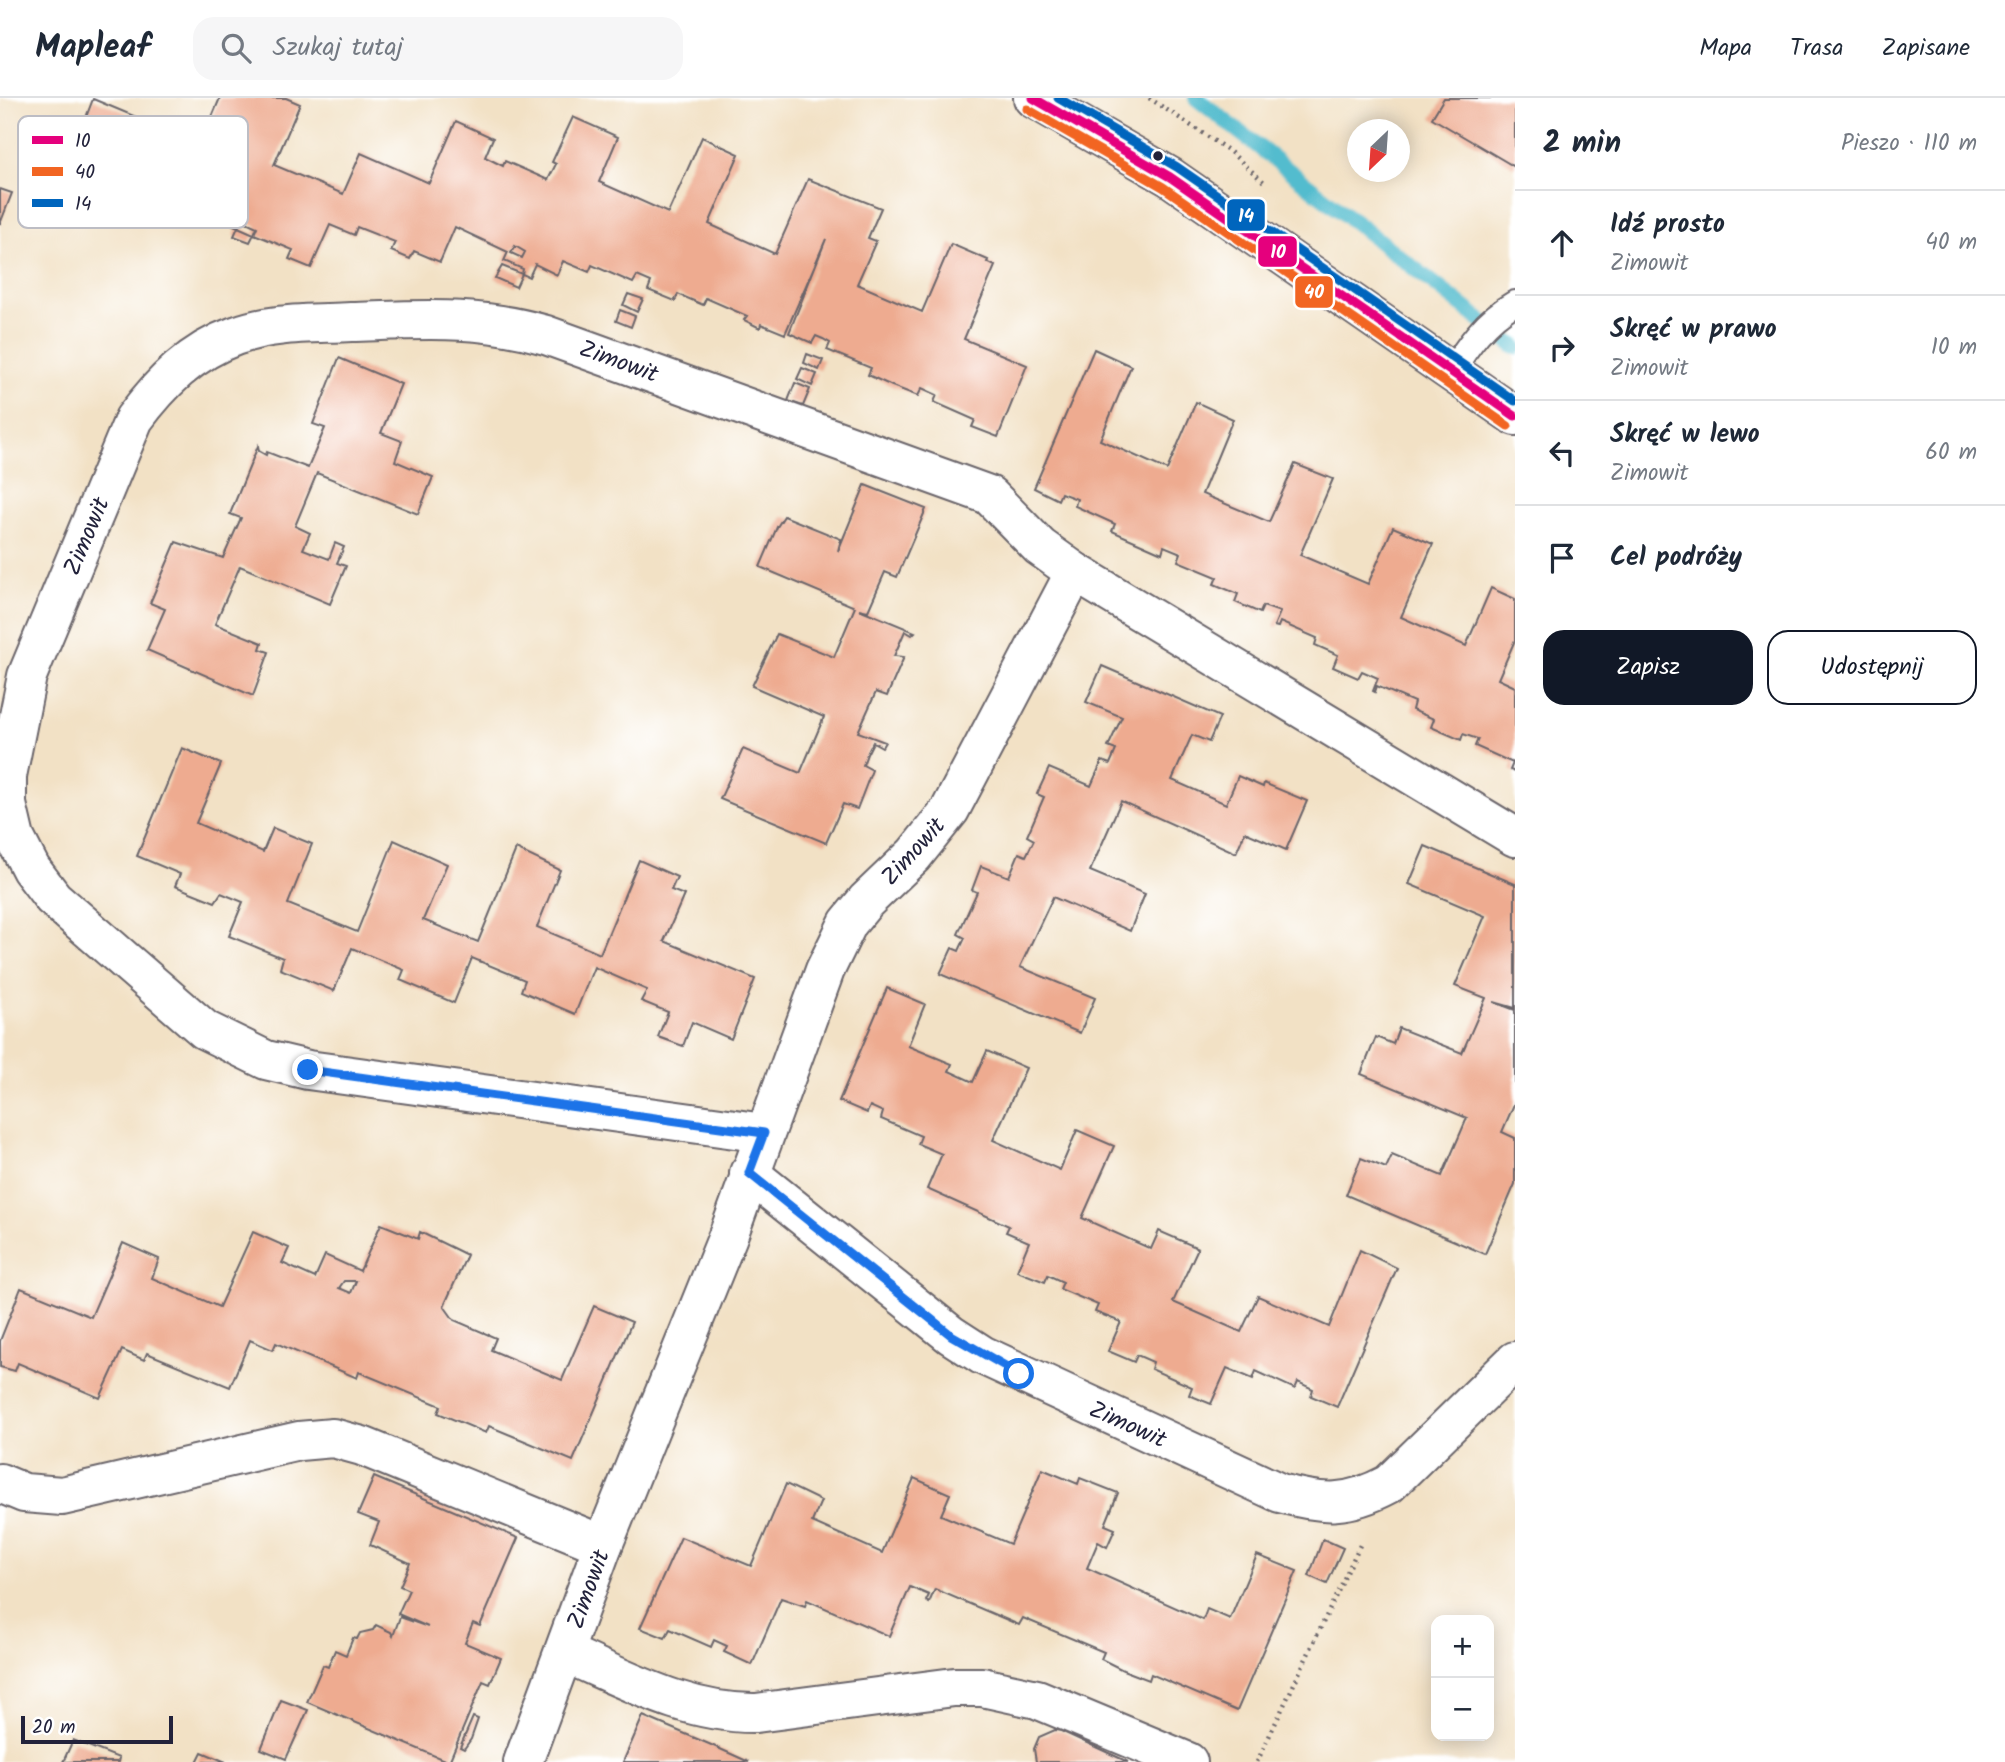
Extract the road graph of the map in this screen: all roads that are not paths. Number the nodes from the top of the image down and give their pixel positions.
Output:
1 (1033, 98) edge
2 (1507, 308) edge
3 (1450, 373) junction
4 (1515, 416) edge
5 (1075, 572) junction
6 (1515, 837) edge
7 (764, 1133) junction
8 (749, 1173) junction
9 (1515, 1361) edge
10 (0, 1483) edge
11 (603, 1545) junction
12 (565, 1653) junction
13 (523, 1762) edge
14 (1188, 1762) edge

1 - 3 street
2 - 3 lane
3 - 4 street
5 - 6 street, Zimowit
5 - 7 street, Zimowit
5 - 7 street, Zimowit
7 - 8 street, Zimowit
8 - 9 street, Zimowit
8 - 11 street, Zimowit
10 - 11 street
11 - 12 street, Zimowit
12 - 13 street, Zimowit
12 - 14 street, Zimowit

